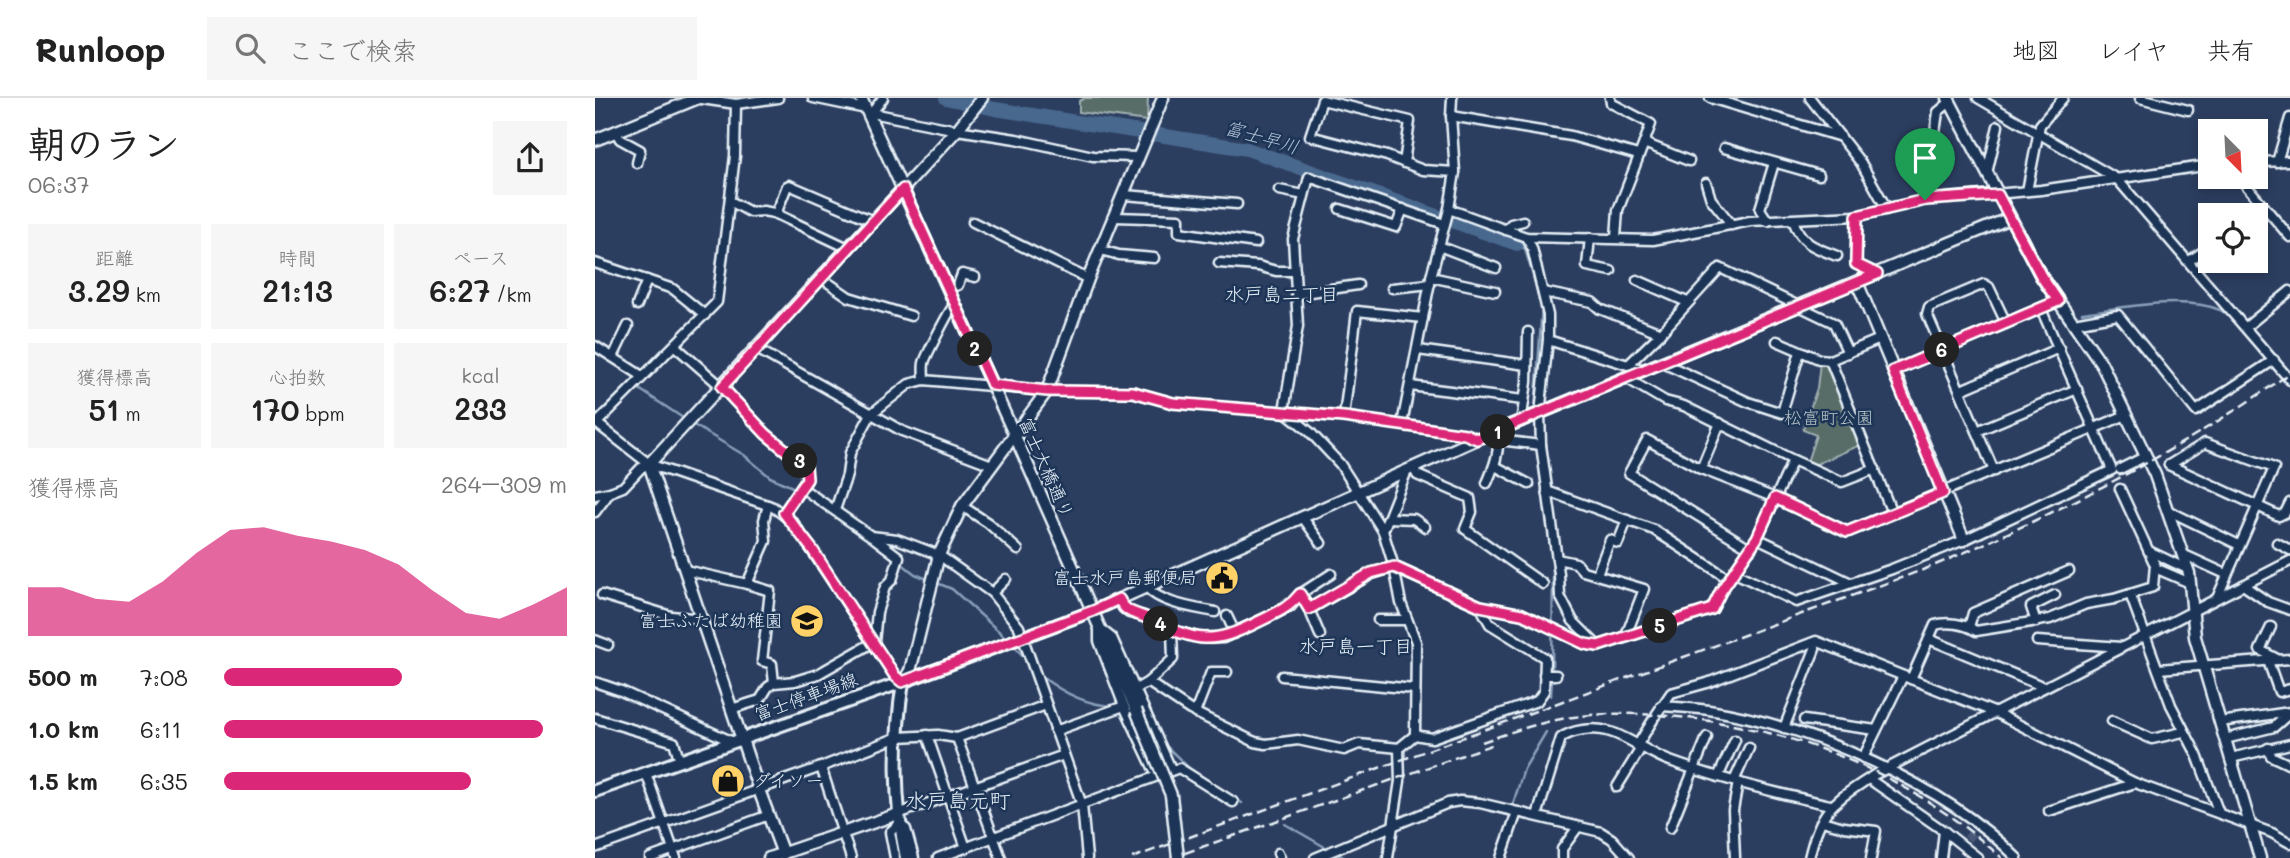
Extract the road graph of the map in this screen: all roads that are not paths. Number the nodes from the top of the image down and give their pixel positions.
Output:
1 (697, 98) edge
2 (778, 98) edge
3 (813, 98) edge
4 (861, 98) edge
5 (883, 98) edge
6 (982, 98) edge
7 (1163, 98) edge
8 (1452, 98) edge
9 (1610, 98) edge
10 (1710, 98) edge
11 (1810, 98) edge
12 (1977, 98) edge
13 (2063, 98) edge
14 (2140, 98) edge
15 (1949, 100) edge
16 (736, 104) junction
17 (2188, 110) dead end
18 (869, 113) junction
19 (1451, 116) junction
20 (2290, 118) edge
21 (1998, 126) dead end
22 (957, 130) junction
23 (615, 131) junction
24 (2038, 134) junction
25 (1841, 137) junction
26 (595, 140) edge
27 (1643, 143) junction
28 (1724, 148) dead end
29 (1638, 155) junction
30 (1139, 157) junction
31 (1689, 161) dead end
32 (2290, 161) edge
33 (2268, 162) edge
34 (2277, 162) junction
35 (637, 163) dead end
36 (1404, 163) junction
37 (1774, 163) junction
38 (2198, 167) edge
39 (1455, 172) junction
40 (1987, 173) junction
41 (1819, 175) dead end
42 (2117, 179) junction
43 (1706, 183) dead end
44 (903, 189) junction
45 (2249, 189) edge
46 (1279, 190) dead end
47 (2027, 191) junction
48 (1123, 195) junction
49 (1304, 195) junction
50 (1998, 195) junction
51 (1925, 200) junction
52 (730, 201) junction
53 (2261, 203) edge
54 (1237, 204) dead end
55 (1341, 209) dead end
56 (1403, 209) junction
57 (1449, 209) junction
58 (1887, 209) junction
59 (2268, 211) edge
60 (776, 214) junction
61 (1857, 216) junction
62 (1115, 217) junction
63 (2010, 218) junction
64 (1793, 220) junction
65 (873, 221) junction
66 (1523, 221) dead end
67 (1768, 221) junction
68 (973, 222) dead end
69 (1444, 225) junction
70 (1732, 225) junction
71 (1506, 230) junction
72 (1527, 237) junction
73 (1616, 237) junction
74 (2290, 237) edge
75 (1590, 238) junction
76 (1256, 243) dead end
77 (1439, 246) junction
78 (848, 248) junction
79 (1101, 250) junction
80 (2198, 255) edge
81 (1837, 256) dead end
82 (1154, 258) dead end
83 (2189, 261) junction
84 (595, 263) edge
85 (1219, 263) dead end
86 (1496, 268) dead end
87 (1295, 271) junction
88 (1611, 271) dead end
89 (1877, 274) junction
90 (821, 277) junction
91 (975, 277) dead end
92 (1088, 279) junction
93 (647, 280) junction
94 (1637, 280) dead end
95 (1431, 281) junction
96 (1857, 282) junction
97 (1358, 285) dead end
98 (1392, 288) dead end
99 (948, 289) junction
100 (1495, 291) dead end
101 (2290, 291) edge
102 (1543, 292) junction
103 (1297, 294) junction
104 (2058, 301) junction
105 (1687, 302) junction
106 (955, 304) junction
107 (637, 305) dead end
108 (1800, 307) junction
109 (2041, 309) junction
110 (705, 315) junction
111 (911, 316) dead end
112 (1423, 318) junction
113 (2006, 323) junction
114 (2074, 323) junction
115 (628, 326) dead end
116 (2246, 327) junction
117 (1528, 332) dead end
118 (1661, 333) junction
119 (1880, 339) junction
120 (1548, 340) junction
121 (1777, 341) dead end
122 (595, 346) edge
123 (674, 346) junction
124 (755, 348) junction
125 (2060, 348) junction
126 (1418, 350) junction
127 (1942, 350) junction
128 (1800, 352) junction
129 (1848, 353) junction
130 (613, 357) junction
131 (2274, 359) junction
132 (1830, 360) junction
133 (1663, 363) junction
134 (1527, 365) junction
135 (1628, 365) junction
136 (1644, 370) junction
137 (1893, 371) junction
138 (642, 376) junction
139 (1626, 378) junction
140 (924, 380) junction
141 (2290, 380) edge
142 (992, 385) junction
143 (1410, 386) junction
144 (722, 387) junction
145 (2077, 389) junction
146 (1961, 390) junction
147 (1047, 391) junction
148 (1523, 400) junction
149 (1284, 411) junction
150 (871, 414) junction
151 (2126, 415) junction
152 (1344, 417) junction
153 (1532, 417) junction
154 (596, 423) edge
155 (1720, 423) junction
156 (1402, 424) junction
157 (2095, 430) junction
158 (1977, 431) junction
159 (1014, 436) junction
160 (1498, 436) junction
161 (1477, 439) junction
162 (1537, 445) junction
163 (2146, 456) junction
164 (1793, 460) junction
165 (649, 464) junction
166 (992, 465) junction
167 (1495, 466) junction
168 (1701, 469) junction
169 (1875, 469) junction
170 (2120, 469) dead end
171 (1410, 471) junction
172 (1994, 471) junction
173 (1487, 483) dead end
174 (1529, 484) dead end
175 (802, 488) junction
176 (2120, 489) dead end
177 (1547, 491) junction
178 (610, 492) junction
179 (1943, 493) junction
180 (1359, 494) junction
181 (595, 495) edge
182 (1775, 498) junction
183 (2290, 503) edge
184 (768, 505) junction
185 (962, 506) junction
186 (2258, 506) junction
187 (835, 510) junction
188 (2167, 510) junction
189 (595, 512) edge
190 (784, 513) junction
191 (1892, 513) junction
192 (1303, 518) junction
193 (1388, 518) junction
194 (1627, 520) junction
195 (1425, 527) dead end
196 (1383, 531) junction
197 (871, 536) junction
198 (1757, 538) junction
199 (1964, 540) junction
200 (1321, 543) dead end
201 (2277, 543) dead end
202 (2239, 545) junction
203 (1751, 549) junction
204 (1018, 550) dead end
205 (2290, 550) edge
206 (2149, 551) junction
207 (2182, 554) junction
208 (939, 555) junction
209 (1557, 559) junction
210 (2290, 561) edge
211 (1394, 567) junction
212 (2155, 568) junction
213 (2187, 569) junction
214 (685, 570) junction
215 (2069, 571) dead end
216 (1331, 574) dead end
217 (1597, 574) junction
218 (2226, 574) junction
219 (1732, 576) junction
220 (1006, 579) dead end
221 (1849, 582) junction
222 (2190, 583) junction
223 (747, 584) junction
224 (1543, 584) dead end
225 (2242, 585) junction
226 (1147, 587) junction
227 (992, 593) junction
228 (1300, 594) junction
229 (2130, 594) junction
230 (602, 595) dead end
231 (2055, 595) dead end
232 (2217, 597) junction
233 (1119, 599) junction
234 (1480, 606) junction
235 (1309, 609) junction
236 (2194, 609) junction
237 (2290, 610) edge
238 (1093, 611) junction
239 (1215, 612) dead end
240 (1227, 617) dead end
241 (702, 619) junction
242 (1378, 620) dead end
243 (1407, 621) junction
244 (2036, 622) junction
245 (1969, 626) junction
246 (2271, 627) dead end
247 (1100, 628) junction
248 (1173, 630) junction
249 (1235, 633) junction
250 (1320, 635) dead end
251 (2144, 636) junction
252 (1023, 638) junction
253 (1625, 638) junction
254 (1929, 639) junction
255 (595, 640) edge
256 (2037, 641) dead end
257 (874, 642) junction
258 (608, 645) dead end
259 (1598, 646) junction
260 (2124, 647) junction
261 (1815, 649) dead end
262 (2290, 659) edge
263 (2279, 660) junction
264 (2268, 661) junction
265 (2204, 666) junction
266 (2158, 670) junction
267 (1227, 672) dead end
268 (1282, 676) dead end
269 (1907, 678) junction
270 (595, 682) edge
271 (774, 682) junction
272 (902, 682) junction
273 (1148, 682) junction
274 (2044, 687) junction
275 (1414, 688) junction
276 (1136, 689) junction
277 (2290, 689) edge
278 (1046, 705) junction
279 (1124, 706) junction
280 (1661, 706) junction
281 (731, 709) junction
282 (1195, 713) junction
283 (1996, 713) junction
284 (2290, 713) edge
285 (595, 718) edge
286 (1804, 720) dead end
287 (2112, 721) dead end
288 (2220, 722) junction
289 (1784, 728) junction
290 (1055, 730) junction
291 (1876, 730) junction
292 (2183, 732) junction
293 (927, 735) junction
294 (1415, 735) junction
295 (898, 737) junction
296 (1707, 737) dead end
297 (957, 738) junction
298 (2225, 739) junction
299 (1735, 740) dead end
300 (737, 741) junction
301 (2290, 744) edge
302 (1639, 747) junction
303 (1399, 748) junction
304 (1749, 748) dead end
305 (2268, 748) junction
306 (1064, 755) junction
307 (1863, 758) junction
308 (2231, 758) junction
309 (680, 761) junction
310 (2290, 765) edge
311 (821, 767) junction
312 (1171, 769) junction
313 (1694, 769) junction
314 (1887, 769) junction
315 (646, 773) junction
316 (1157, 776) junction
317 (1718, 776) junction
318 (1869, 779) junction
319 (1736, 782) junction
320 (2135, 783) junction
321 (1617, 787) dead end
322 (975, 788) junction
323 (759, 790) junction
324 (595, 791) edge
325 (947, 798) junction
326 (1233, 802) dead end
327 (1082, 805) junction
328 (1830, 805) junction
329 (2049, 811) dead end
330 (1513, 812) junction
331 (2220, 813) junction
332 (768, 815) junction
333 (1537, 816) junction
334 (898, 819) junction
335 (1822, 821) junction
336 (664, 823) junction
337 (2250, 824) junction
338 (1394, 826) junction
339 (1578, 827) junction
340 (1670, 828) dead end
341 (1944, 831) junction
342 (843, 834) junction
343 (994, 839) junction
344 (2290, 843) edge
345 (595, 848) edge
346 (966, 848) junction
347 (674, 854) edge
348 (784, 856) edge
349 (650, 858) edge
350 (769, 858) edge
351 (851, 858) edge
352 (895, 858) edge
353 (906, 858) edge
354 (915, 858) edge
355 (938, 858) edge
356 (1001, 858) edge
357 (1087, 858) edge
358 (1178, 858) edge
359 (1315, 858) edge
360 (1388, 858) edge
361 (1501, 858) edge
362 (1562, 858) edge
363 (1629, 858) edge
364 (1735, 858) edge
365 (1809, 858) edge
366 (1871, 858) edge
367 (1941, 858) edge
368 (1978, 858) edge
369 (2017, 858) edge
370 (2260, 858) edge

1 - 16 street
1 - 23 street
2 - 16 street
3 - 18 street
4 - 18 street, 富士大橋通り
5 - 18 street
6 - 22 street
7 - 30 street
8 - 19 street
9 - 27 street
10 - 25 street
11 - 25 street
12 - 24 street
13 - 24 street
14 - 17 street
15 - 40 street
15 - 51 street
16 - 52 street
18 - 22 street
18 - 44 street, 富士大橋通り
19 - 29 street
19 - 39 street
20 - 34 street
21 - 40 street
22 - 30 street
22 - 44 street
23 - 26 street
23 - 35 street
24 - 42 street
24 - 47 street
25 - 58 street
27 - 29 street
27 - 31 street
28 - 37 street
29 - 73 street
30 - 48 street
32 - 34 street
33 - 34 street
36 - 36 street
36 - 39 street
37 - 41 street
37 - 67 street
38 - 42 street
39 - 57 street
40 - 50 street
42 - 47 street
42 - 83 street
43 - 70 street
44 - 65 street
44 - 99 street, 富士大橋通り
45 - 53 street
46 - 49 street
47 - 50 street
48 - 54 street
48 - 62 street
49 - 56 street
49 - 87 street
50 - 51 street
50 - 63 street
51 - 58 street
52 - 60 street
52 - 110 street
55 - 56 street
56 - 69 street
57 - 69 street
57 - 71 street
58 - 61 street
59 - 74 street
60 - 65 street
60 - 78 street
61 - 64 street
61 - 89 street
62 - 76 street
62 - 79 street
63 - 89 street
63 - 104 street
64 - 67 street
64 - 81 street
65 - 78 street
66 - 71 street
67 - 70 street
68 - 92 street
69 - 77 street
70 - 73 street
71 - 72 street
72 - 75 street
72 - 102 street
73 - 75 street
75 - 88 street
77 - 86 street
77 - 95 street
78 - 90 street
79 - 82 street
79 - 92 street
80 - 83 street
83 - 116 street
84 - 93 street
85 - 87 street
87 - 103 street
89 - 96 street
90 - 111 street
90 - 124 street
91 - 99 street
92 - 147 street
93 - 107 street
93 - 110 street
94 - 105 street
95 - 98 street
95 - 100 street
95 - 112 street
96 - 108 street
96 - 119 street
97 - 103 street
99 - 106 street, 富士大橋通り
101 - 116 street
102 - 118 street
102 - 120 street
103 - 149 street
104 - 109 street
104 - 114 street
105 - 108 street
105 - 118 street
106 - 140 street
106 - 142 street, 富士大橋通り
108 - 129 street
108 - 133 street
109 - 113 street
109 - 125 street
110 - 123 street
112 - 126 street
112 - 152 street
113 - 127 street
113 - 127 street
114 - 131 street
114 - 151 street
115 - 130 street
116 - 131 street
117 - 134 street
118 - 135 street
119 - 129 street
119 - 137 street
120 - 135 street
120 - 153 street
121 - 128 street
122 - 130 street
123 - 138 street
123 - 144 street
124 - 144 street
124 - 150 street
125 - 145 street
125 - 146 street
126 - 134 street
126 - 143 street
127 - 137 street
127 - 146 street
128 - 132 street
128 - 133 street
129 - 132 street
130 - 138 street
131 - 141 street
132 - 169 street
133 - 136 street
134 - 148 street
135 - 136 street
136 - 139 street
137 - 179 street
138 - 154 street
139 - 153 street
139 - 155 street
140 - 142 street
140 - 150 street
142 - 147 street
142 - 159 street, 富士大橋通り
143 - 148 street
143 - 156 street
144 - 165 street
144 - 175 street
145 - 157 street
145 - 158 street
146 - 158 street
147 - 149 street
147 - 159 street
148 - 153 street
149 - 152 street
149 - 180 street
150 - 166 street
150 - 187 street
151 - 157 street
151 - 163 street
152 - 156 street
153 - 160 street
153 - 162 street
154 - 165 street
155 - 164 street
155 - 168 street
156 - 161 street
157 - 172 street
157 - 199 street
158 - 172 street
159 - 166 street
159 - 238 street, 富士大橋通り
160 - 161 street
160 - 162 street
160 - 167 street
161 - 171 street
162 - 177 street
163 - 170 street
163 - 188 street
164 - 169 street
164 - 182 street
165 - 178 street
165 - 184 street
165 - 214 street
166 - 185 street
167 - 173 street
167 - 174 street
168 - 182 street
168 - 203 street
169 - 191 street
171 - 180 street
171 - 193 street
171 - 224 street
172 - 179 street
175 - 187 street
175 - 190 street
176 - 206 street
177 - 194 street
177 - 209 street
178 - 181 street
178 - 189 street
179 - 191 street
179 - 199 street
180 - 192 street
180 - 196 street
182 - 191 street
182 - 198 street
183 - 186 street
184 - 190 street
184 - 223 street
185 - 204 street
185 - 208 street
186 - 186 street
186 - 202 street
187 - 197 street
188 - 202 street
188 - 207 street
190 - 257 street
192 - 200 street
192 - 226 street
193 - 195 street
193 - 196 street
194 - 217 street
194 - 219 street
196 - 211 street
197 - 208 street
197 - 257 street
198 - 203 street
198 - 221 street
199 - 221 street
201 - 205 street
202 - 218 street
203 - 219 street
206 - 212 street
206 - 213 street
207 - 213 street
207 - 218 street
208 - 227 street
208 - 272 street
209 - 217 street
209 - 259 street
210 - 225 street
211 - 234 street
211 - 235 street
211 - 243 street
212 - 222 street
212 - 229 street
213 - 222 street
214 - 223 street
214 - 241 street
215 - 245 street
216 - 228 street
217 - 253 street
218 - 232 street
219 - 221 street
219 - 253 street
220 - 227 street
222 - 236 street
223 - 271 street
225 - 232 street
225 - 237 street
226 - 233 street
226 - 239 street
227 - 252 street
228 - 235 street
228 - 249 street
229 - 244 street
229 - 251 street
230 - 241 street
231 - 244 street
232 - 236 street
233 - 238 street
233 - 248 street
234 - 259 street
234 - 294 street
235 - 250 street
236 - 251 street
236 - 265 street
238 - 247 street, 富士大橋通り
238 - 252 street
240 - 249 street
241 - 281 street
242 - 243 street
243 - 275 street
244 - 245 street
245 - 254 street
246 - 263 street
247 - 276 street
247 - 279 street
247 - 358 street, 富士大橋通り, bridge
248 - 249 street
248 - 273 street
251 - 260 street
251 - 266 street
252 - 272 street
252 - 278 street
253 - 259 street
254 - 269 street
254 - 274 street
255 - 258 street
256 - 260 street
257 - 271 street
257 - 272 street
260 - 274 street
261 - 289 street
262 - 263 street
263 - 264 street
264 - 265 street
264 - 277 street
265 - 266 street
265 - 288 street
266 - 292 street
267 - 282 street
268 - 275 street
269 - 280 street
269 - 283 street
269 - 291 street
270 - 300 street
271 - 281 street
272 - 295 main road
272 - 300 main road, 富士停車場線
273 - 276 street
273 - 282 street
274 - 283 street
275 - 294 street
276 - 312 street
278 - 290 street
278 - 297 street
279 - 290 street
279 - 316 street
280 - 289 street
280 - 302 street
281 - 300 street
282 - 303 street
283 - 314 street
283 - 320 street
284 - 288 street
284 - 298 street
285 - 309 street
286 - 291 street
287 - 292 street
288 - 298 street
289 - 307 street
290 - 306 street
291 - 307 street
292 - 331 street
293 - 295 street
293 - 297 street
293 - 325 street
294 - 303 street
295 - 311 street
295 - 334 main road
296 - 313 street
297 - 322 street
298 - 308 street
299 - 317 street
300 - 309 main road, 富士停車場線
300 - 323 street
301 - 305 street
302 - 313 street
302 - 321 street
302 - 333 street
303 - 338 street
304 - 319 street
305 - 308 street
305 - 310 street
306 - 322 street
306 - 327 street
307 - 314 street
308 - 337 street
309 - 315 main road, 富士停車場線
311 - 323 street
311 - 342 street
312 - 316 street
312 - 326 street
313 - 317 street
313 - 340 street
314 - 318 street
314 - 369 street
315 - 324 main road, 富士停車場線
315 - 336 street
316 - 327 street
317 - 319 street
318 - 328 street
318 - 341 street
319 - 328 street
319 - 364 street
320 - 329 street
320 - 331 street
322 - 325 street
322 - 343 street
323 - 332 street
323 - 336 street
325 - 334 street
325 - 346 street
327 - 343 street
327 - 357 street
328 - 335 street
330 - 333 street
330 - 338 street
330 - 361 street
331 - 337 street
332 - 347 street
332 - 348 street
333 - 339 street
334 - 342 street
334 - 352 street
334 - 353 main road
334 - 354 street
335 - 365 street
335 - 366 street
336 - 345 street
336 - 347 street
337 - 344 street
337 - 370 street
338 - 359 street
338 - 360 street
339 - 362 street
339 - 363 street
341 - 367 street
341 - 368 street
342 - 348 street
342 - 351 street
343 - 346 street
343 - 356 street
346 - 355 street
347 - 349 street
348 - 350 street

